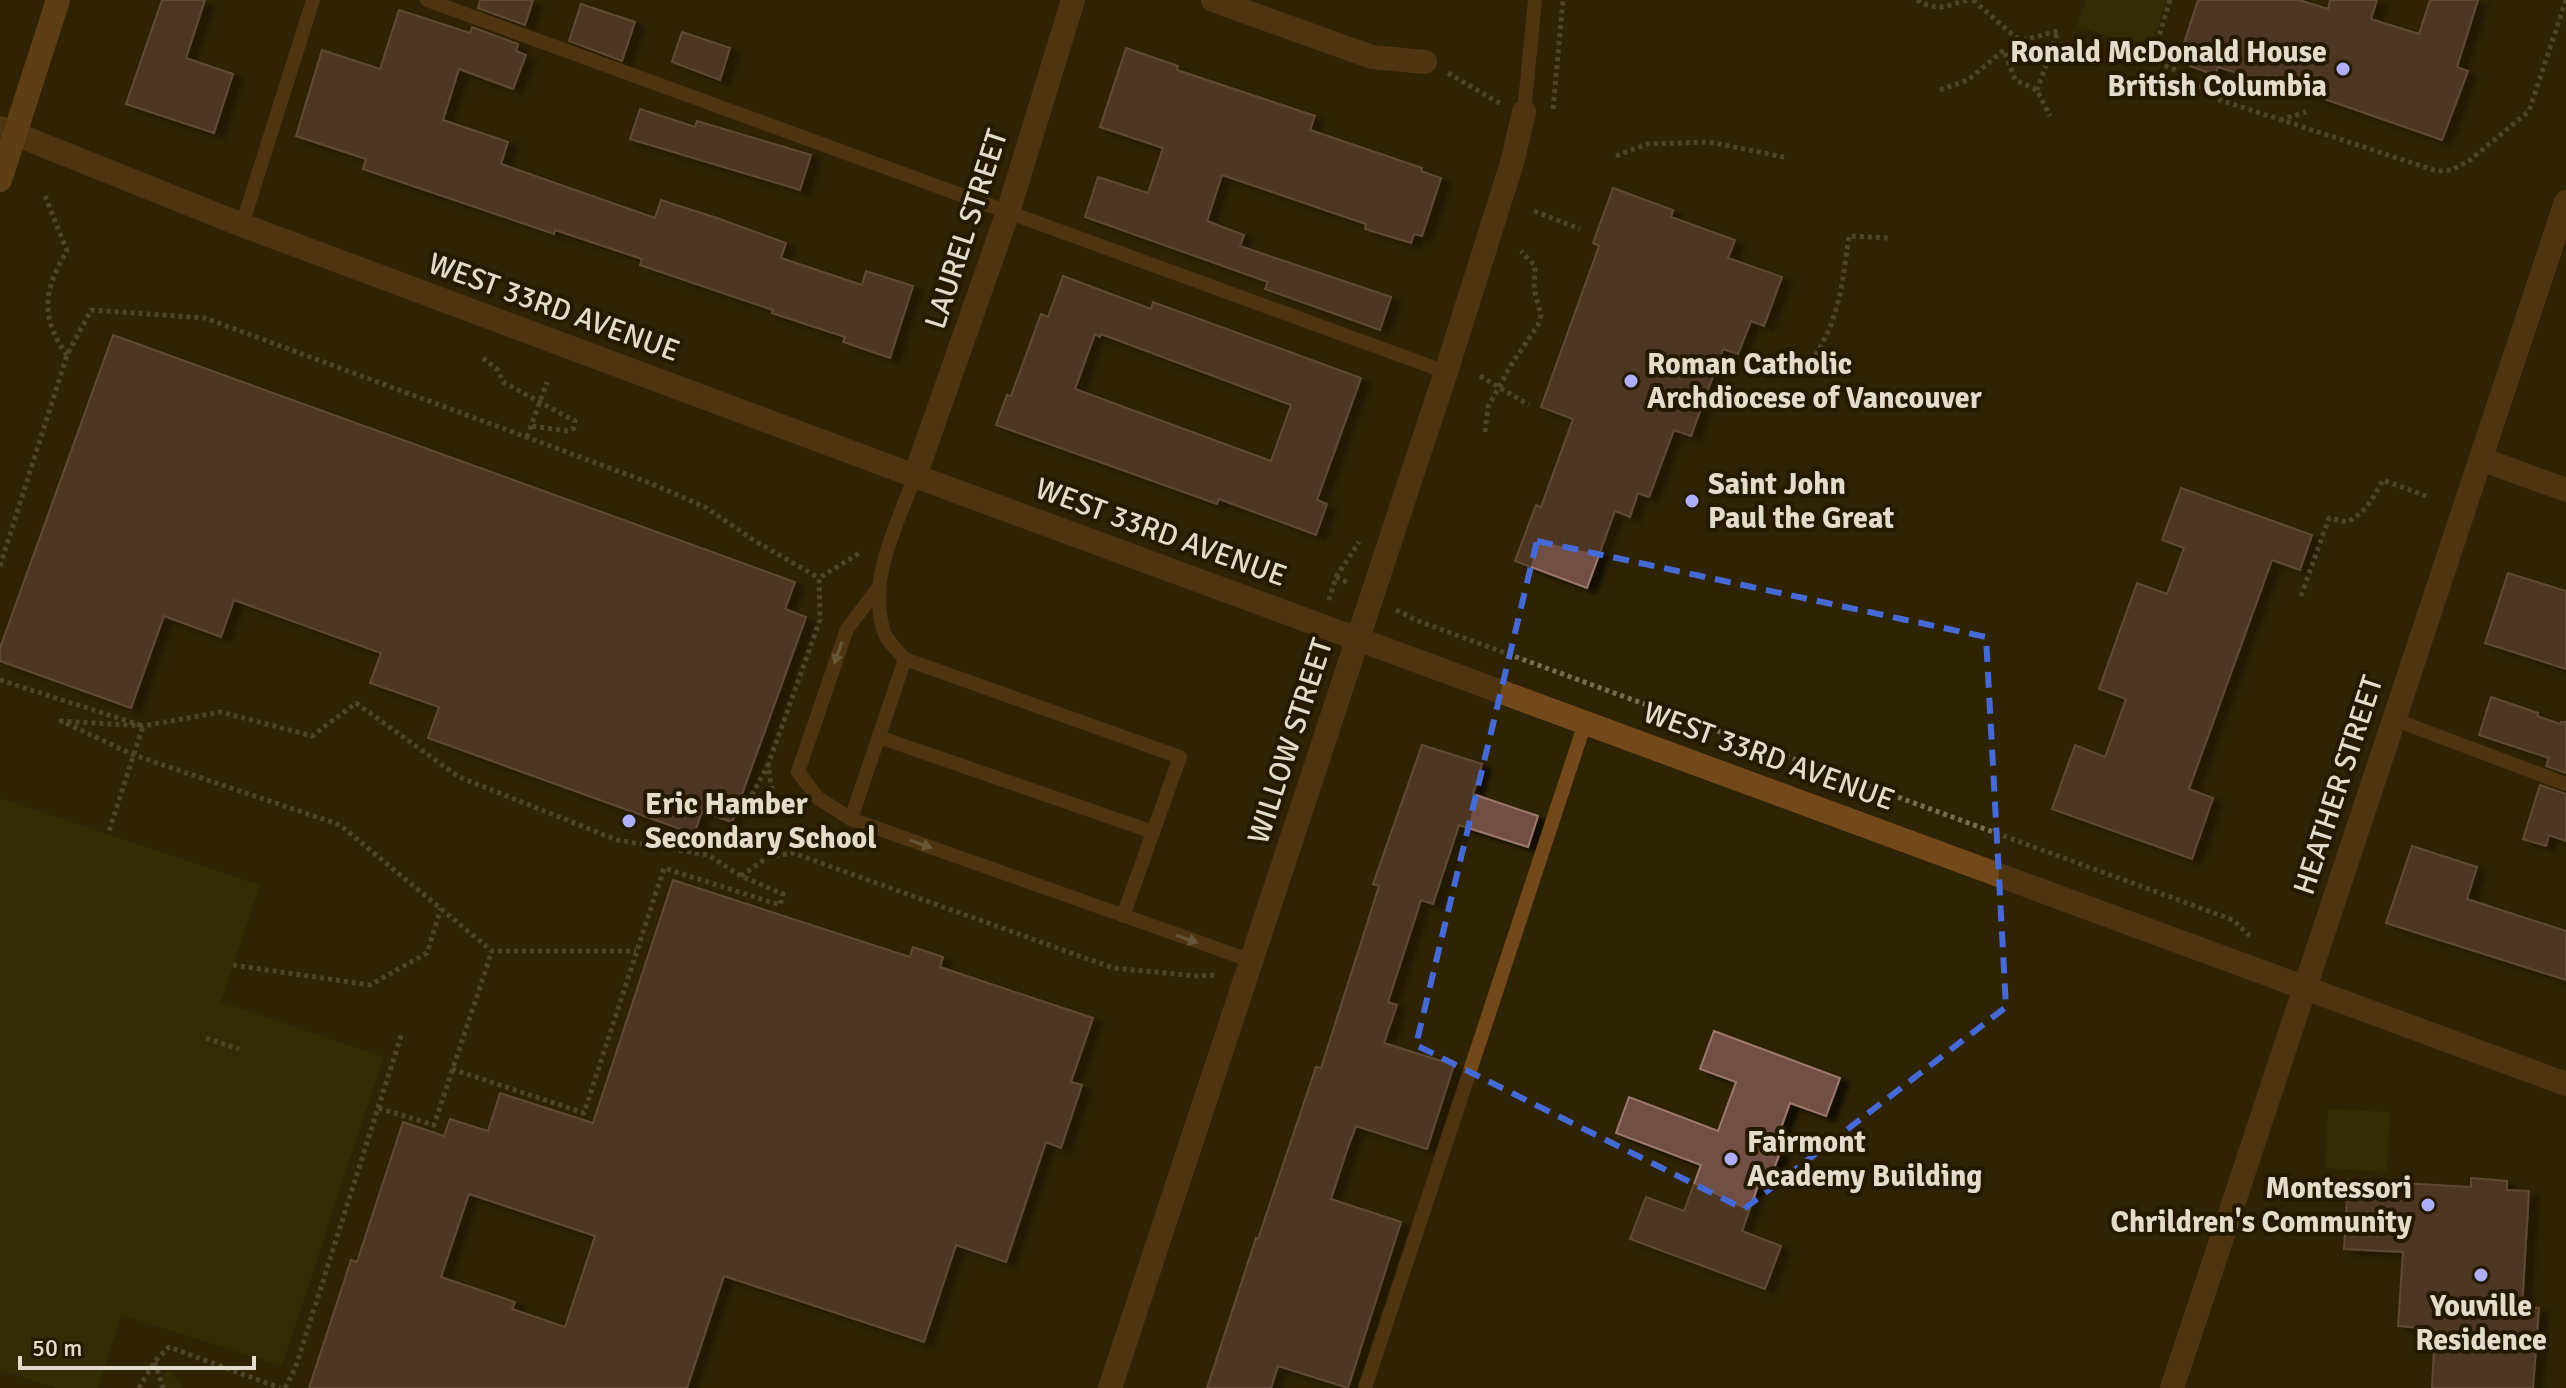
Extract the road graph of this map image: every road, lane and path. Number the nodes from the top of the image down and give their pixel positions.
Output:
1 (58, 0) edge
2 (313, 0) edge
3 (427, 0) edge
4 (1073, 0) edge
5 (1213, 0) edge
6 (1535, 0) edge
7 (1563, 0) edge
8 (1917, 0) edge
9 (1970, 0) edge
10 (2170, 0) edge
11 (2566, 0) edge
12 (1425, 62) joint
13 (1940, 90) dead end
14 (2037, 90) junction
15 (1524, 112) junction
16 (2306, 112) dead end
17 (2050, 116) dead end
18 (2279, 120) junction
19 (1551, 122) dead end
20 (7, 131) edge
21 (1616, 156) dead end
22 (1784, 157) dead end
23 (0, 180) edge
24 (45, 196) dead end
25 (2565, 209) edge
26 (1534, 211) dead end
27 (1008, 212) junction
28 (242, 225) junction
29 (1580, 229) dead end
30 (1890, 238) dead end
31 (1521, 251) dead end
32 (67, 355) junction
33 (483, 358) dead end
34 (1811, 362) dead end
35 (1446, 372) junction
36 (1480, 376) dead end
37 (547, 382) dead end
38 (1498, 388) junction
39 (539, 403) junction
40 (1529, 405) dead end
41 (531, 426) junction
42 (1485, 432) dead end
43 (527, 437) junction
44 (2481, 459) junction
45 (915, 476) junction
46 (2566, 490) edge
47 (2426, 496) dead end
48 (864, 543) dead end
49 (0, 566) edge
50 (819, 578) junction
51 (1352, 584) dead end
52 (879, 587) junction
53 (1332, 588) dead end
54 (2301, 596) dead end
55 (1418, 621) dead end
56 (1358, 639) junction
57 (905, 659) junction
58 (1309, 663) dead end
59 (0, 680) edge
60 (1304, 708) dead end
61 (2393, 719) junction
62 (1585, 723) junction
63 (143, 726) junction
64 (879, 737) junction
65 (134, 755) junction
66 (768, 765) junction
67 (2566, 784) edge
68 (772, 790) dead end
69 (748, 802) dead end
70 (851, 819) junction
71 (1153, 832) junction
72 (108, 834) dead end
73 (741, 876) junction
74 (441, 908) junction
75 (1123, 916) junction
76 (2259, 942) dead end
77 (492, 951) junction
78 (636, 951) junction
79 (1252, 961) junction
80 (233, 965) dead end
81 (1215, 975) dead end
82 (2304, 987) junction
83 (402, 1033) dead end
84 (206, 1038) dead end
85 (239, 1049) dead end
86 (452, 1069) junction
87 (2566, 1084) edge
88 (378, 1108) junction
89 (155, 1361) junction
90 (139, 1388) edge
91 (163, 1388) edge
92 (283, 1388) edge
93 (1110, 1388) edge
94 (1365, 1388) edge
95 (2172, 1388) edge

1 - 20 main road
2 - 28 lane
3 - 27 lane
4 - 27 street, LAUREL STREET
5 - 12 street
6 - 15 lane
7 - 19 path
8 - 9 path
9 - 14 path
10 - 18 path
11 - 18 path
12 - 15 path
13 - 14 path
14 - 17 path
15 - 35 street, WILLOW STREET
16 - 18 path
20 - 23 main road
20 - 28 street, WEST 33RD AVENUE
21 - 22 path
24 - 32 path
25 - 44 street, HEATHER STREET
26 - 29 path
27 - 35 lane
27 - 45 street, LAUREL STREET
28 - 45 street, WEST 33RD AVENUE
30 - 34 path
31 - 38 path
32 - 43 path
32 - 49 path
33 - 39 path
35 - 56 street, WILLOW STREET
36 - 38 path
37 - 39 path
38 - 40 path
38 - 42 path
39 - 41 path
39 - 41 path
41 - 43 path
43 - 50 path
44 - 46 street
44 - 61 street, HEATHER STREET
45 - 52 lane
45 - 56 street, WEST 33RD AVENUE
47 - 54 path
48 - 50 path
50 - 66 path
51 - 53 path
52 - 57 lane
52 -> 70 lane
55 - 76 path, WEST 33RD AVENUE
56 - 62 street, WEST 33RD AVENUE
56 - 79 street, WILLOW STREET
57 - 64 lane
57 - 71 lane
58 - 60 path, WILLOW STREET
59 - 63 path
61 - 67 lane
61 - 82 street, HEATHER STREET
62 - 82 street, WEST 33RD AVENUE
62 - 94 lane
63 - 65 path
63 - 65 path
63 - 73 path
64 - 70 lane
64 - 71 lane
65 - 72 path
65 - 74 path
66 - 68 path
66 - 69 path
70 -> 75 lane
71 - 75 lane
73 - 78 path
73 - 81 path
74 - 77 path
74 - 80 path
75 -> 79 lane
77 - 78 path
77 - 86 path
78 - 86 path
79 - 93 street, WILLOW STREET
82 - 87 street, WEST 33RD AVENUE
82 - 95 street, HEATHER STREET
83 - 88 path
84 - 85 path
86 - 88 path
88 - 92 path
89 - 90 path
89 - 91 path
89 - 92 path

